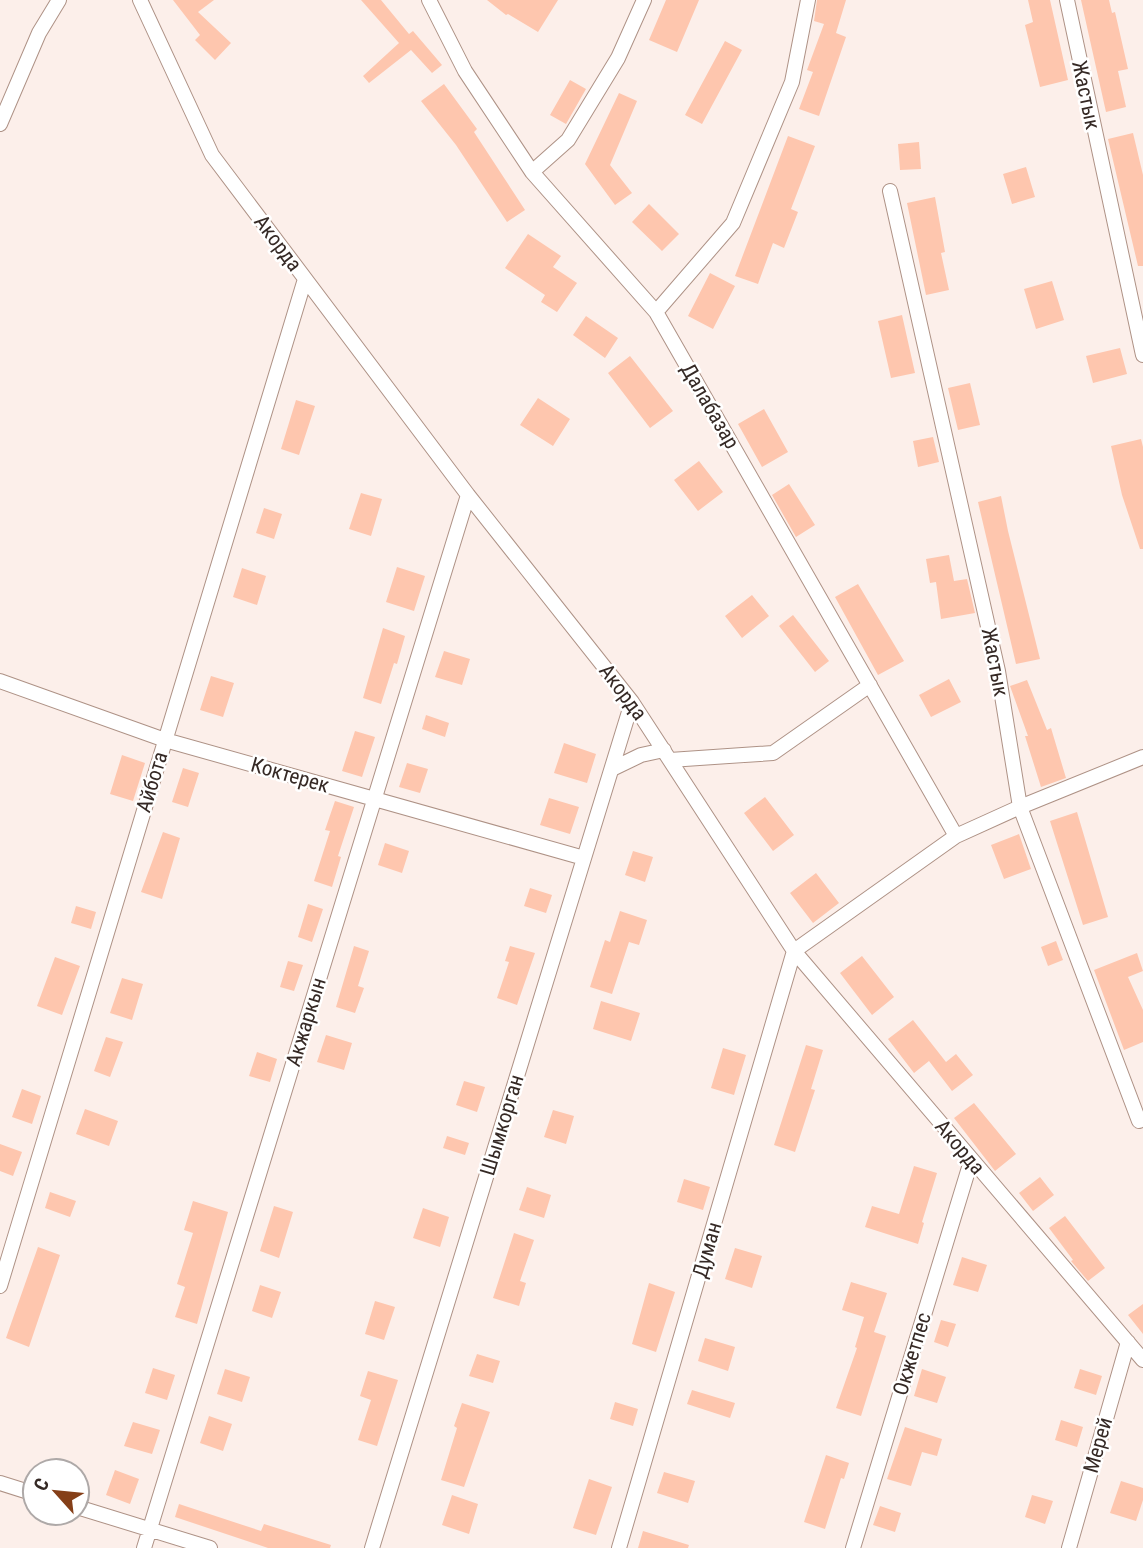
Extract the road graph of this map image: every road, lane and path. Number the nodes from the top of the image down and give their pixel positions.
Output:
1 (59, 0) edge
2 (140, 0) edge
3 (429, 0) edge
4 (644, 0) edge
5 (808, 0) edge
6 (1067, 0) edge
7 (0, 124) edge
8 (532, 172) junction
9 (890, 191) dead end
10 (305, 279) junction
11 (656, 312) junction
12 (1143, 355) edge
13 (468, 495) junction
14 (0, 681) edge
15 (870, 685) junction
16 (632, 702) junction
17 (165, 740) junction
18 (667, 755) junction
19 (1143, 757) edge
20 (612, 769) junction
21 (375, 799) junction
22 (1020, 807) junction
23 (957, 836) junction
24 (584, 858) junction
25 (794, 951) junction
26 (1139, 1121) dead end
27 (971, 1161) junction
28 (0, 1286) edge
29 (1128, 1342) junction
30 (1143, 1360) edge
31 (0, 1483) edge
32 (21, 1490) edge
33 (91, 1511) edge
34 (150, 1530) junction
35 (144, 1548) edge
36 (210, 1548) edge
37 (372, 1548) edge
38 (619, 1548) edge
39 (853, 1548) edge
40 (1069, 1548) edge

1 - 7 street
2 - 10 street, Акорда
3 - 8 street, Далабазар
4 - 8 street
5 - 11 street
6 - 12 street, Жастык
8 - 11 street, Далабазар
9 - 22 street, Жастык
10 - 13 street, Акорда
10 - 17 street, Айбота
11 - 15 street, Далабазар
13 - 16 street, Акорда
13 - 21 street, Акжаркын
14 - 17 street, Коктерек
15 - 18 street
15 - 23 street, Далабазар
16 - 18 street, Акорда
16 - 20 street, Шымкорган
17 - 21 street, Коктерек
17 - 28 street, Айбота
18 - 20 street
18 - 25 street, Акорда
19 - 22 street
20 - 24 street, Шымкорган
21 - 24 street, Коктерек
21 - 34 street, Акжаркын
22 - 23 street
22 - 26 street, Жастык
23 - 25 street
24 - 37 street, Шымкорган
25 - 27 street, Акорда
25 - 38 street, Думан
27 - 29 street, Акорда
27 - 39 street, Окжетпес
29 - 30 street, Акорда
29 - 40 street, Мерей
31 - 32 street
33 - 34 street
34 - 35 street, Акжаркын
34 - 36 street

